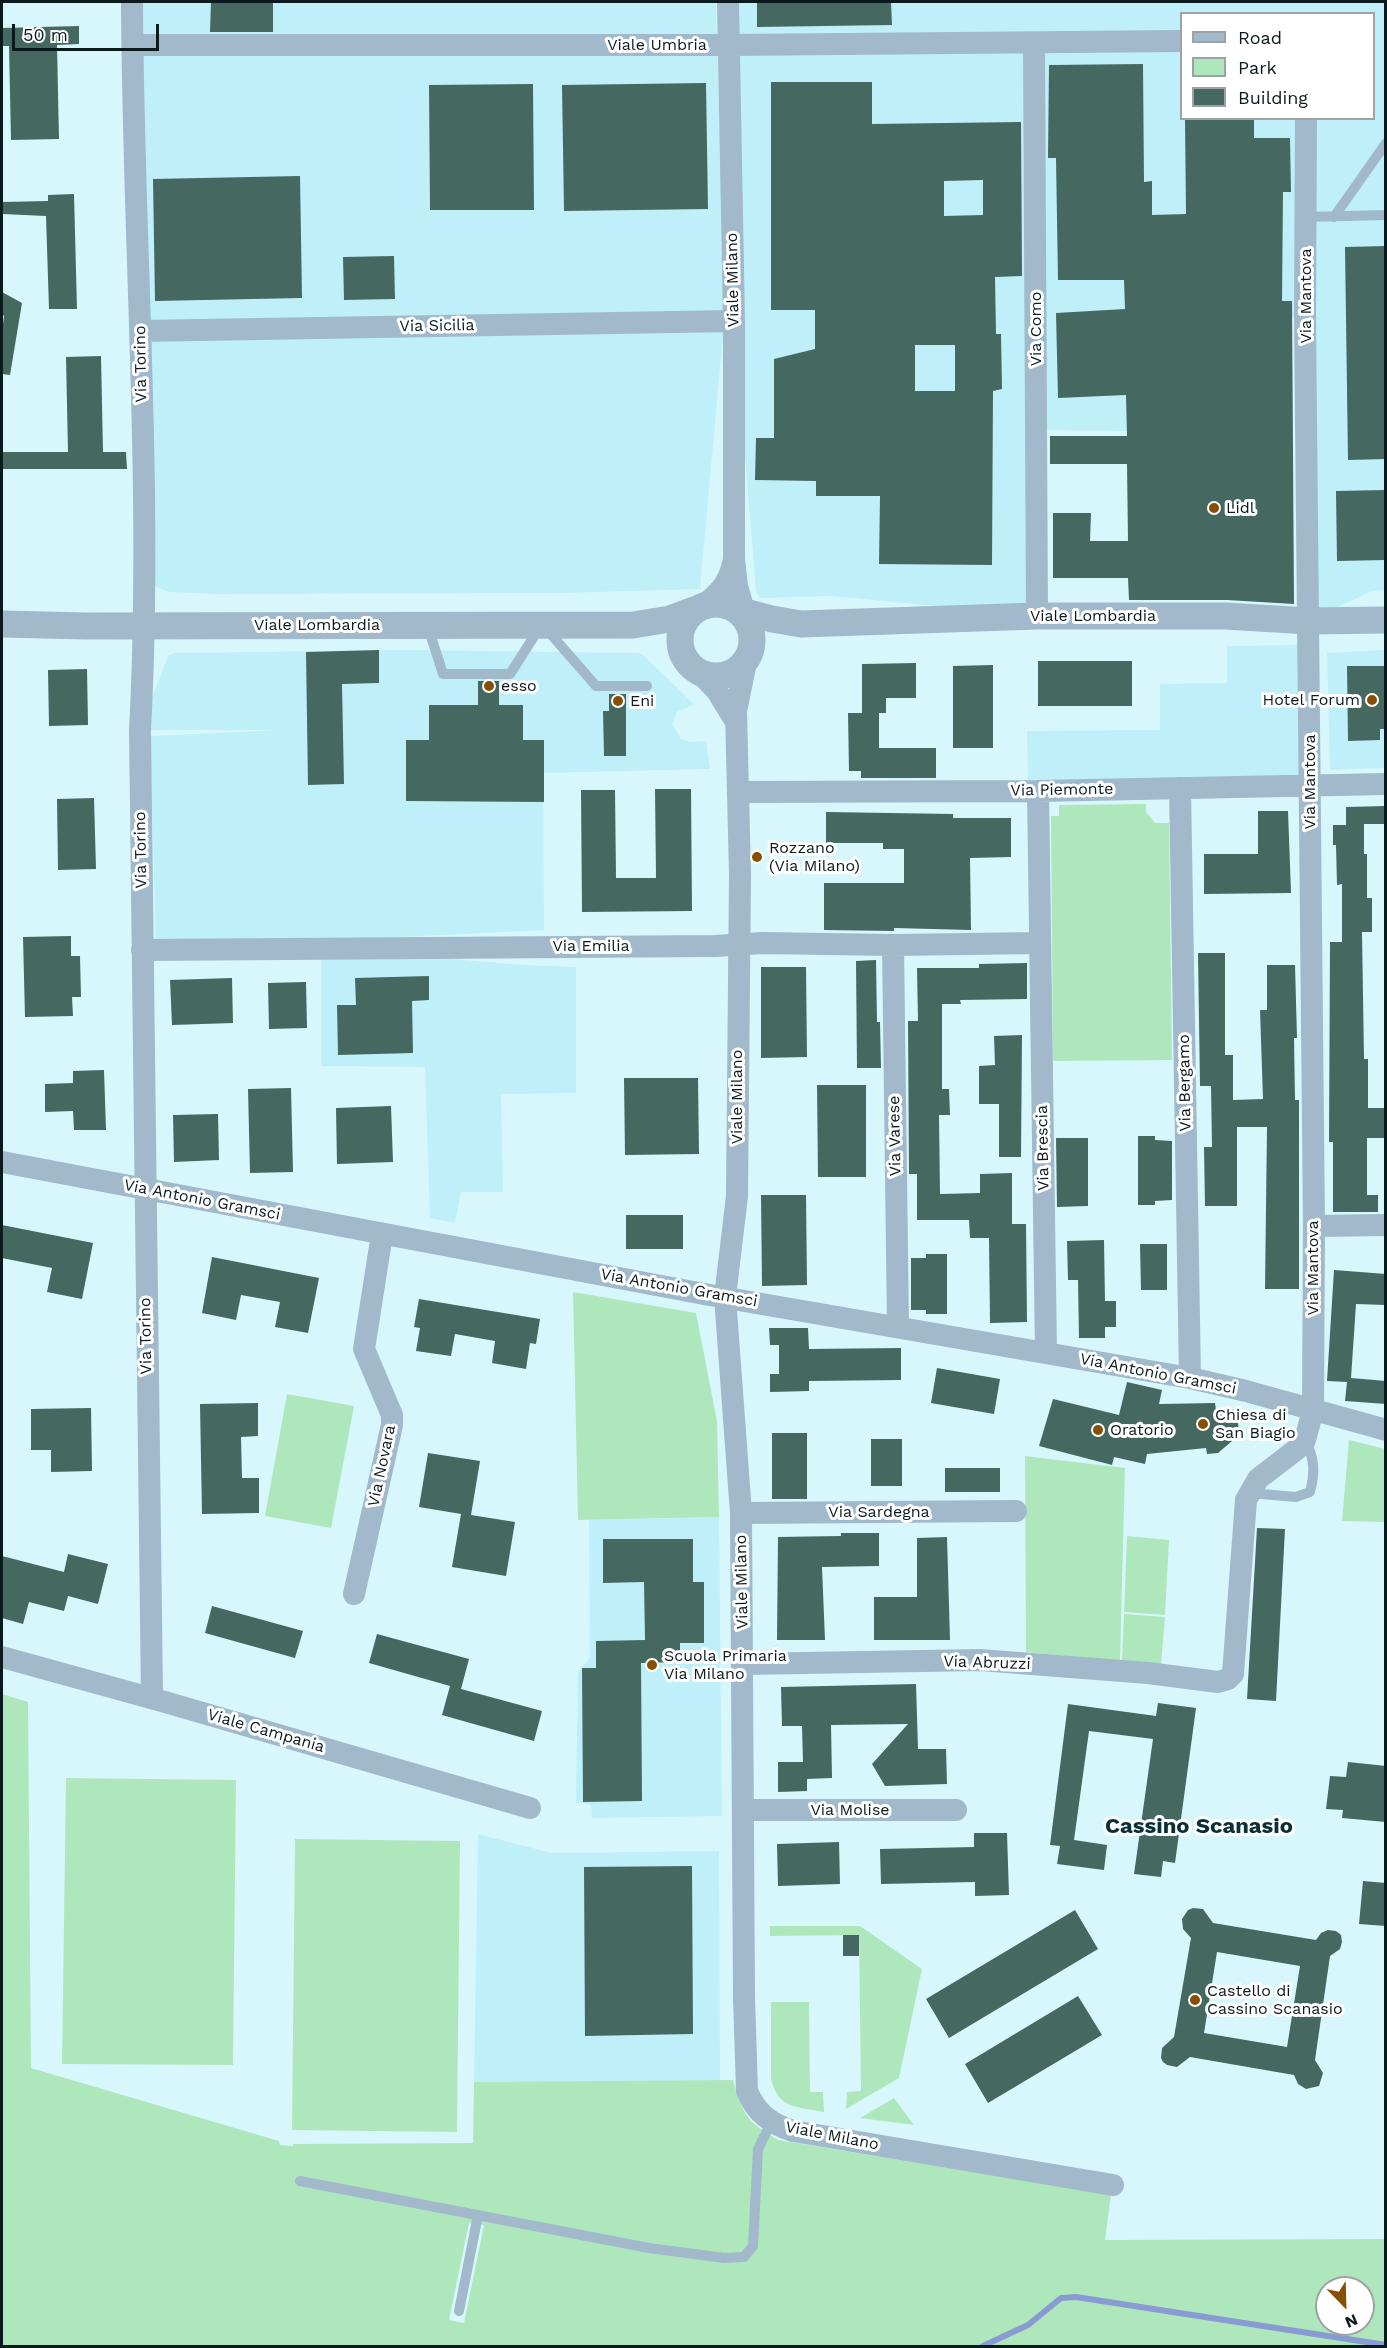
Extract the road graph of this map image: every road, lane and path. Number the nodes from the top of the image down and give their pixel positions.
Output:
1 (132, 2) edge
2 (728, 2) edge
3 (1180, 41) edge
4 (1034, 43) junction
5 (133, 45) junction
6 (729, 45) junction
7 (1306, 120) edge
8 (1386, 143) edge
9 (1386, 215) edge
10 (1306, 217) junction
11 (1334, 217) junction
12 (734, 321) junction
13 (140, 332) junction
14 (734, 559) junction
15 (698, 609) junction
16 (742, 615) junction
17 (1037, 616) junction
18 (1386, 620) edge
19 (1308, 621) junction
20 (2, 624) edge
21 (427, 624) junction
22 (542, 624) junction
23 (801, 624) junction
24 (143, 625) junction
25 (633, 625) junction
26 (747, 657) junction
27 (692, 666) junction
28 (646, 686) dead end
29 (736, 722) junction
30 (1386, 784) edge
31 (1310, 786) junction
32 (1180, 788) junction
33 (1038, 791) junction
34 (739, 792) junction
35 (1039, 943) junction
36 (739, 945) junction
37 (893, 945) junction
38 (142, 950) junction
39 (2, 1162) edge
40 (146, 1190) junction
41 (1314, 1226) junction
42 (1386, 1226) edge
43 (382, 1234) junction
44 (725, 1297) junction
45 (898, 1327) junction
46 (1046, 1353) junction
47 (1190, 1378) junction
48 (1313, 1410) junction
49 (1356, 1420) junction
50 (1386, 1423) edge
51 (1386, 1430) edge
52 (1305, 1440) junction
53 (1249, 1493) junction
54 (1016, 1511) dead end
55 (741, 1513) junction
56 (354, 1594) dead end
57 (2, 1657) edge
58 (744, 1664) junction
59 (152, 1698) junction
60 (530, 1808) dead end
61 (744, 1810) junction
62 (956, 1810) dead end
63 (771, 2123) junction
64 (300, 2181) dead end
65 (1113, 2185) dead end
66 (478, 2215) junction
67 (459, 2311) dead end

1 - 5 street, Via Torino
2 - 6 street, Viale Milano
3 - 4 street, Viale Umbria
4 - 6 street, Viale Umbria
4 - 17 street, Via Como
5 - 6 street, Viale Umbria
5 - 13 street, Via Torino
6 - 12 street, Viale Milano
7 - 10 street, Via Mantova
8 - 11 lane
9 - 11 lane
10 - 11 lane
10 - 19 street, Via Mantova
12 - 13 street, Via Sicilia
12 - 14 street, Viale Milano
13 - 24 street, Via Torino
14 - 15 street
14 - 16 street
15 - 16 street
15 - 25 street, Viale Lombardia
15 - 27 street
16 - 23 street, Viale Lombardia
16 - 26 street
17 - 19 street, Viale Lombardia
17 - 23 street, Viale Lombardia
18 - 19 street, Viale Lombardia
19 - 31 street, Via Mantova
20 - 24 street, Viale Lombardia
21 - 22 street, Viale Lombardia
21 - 22 lane
21 - 24 street, Viale Lombardia
22 - 25 street, Viale Lombardia
22 - 28 lane
23 - 26 street, Viale Lombardia
24 - 38 street, Via Torino
25 - 27 street, Viale Lombardia
26 - 27 street
26 - 29 street, Viale Milano
27 - 29 street, Viale Milano
29 - 34 street, Viale Milano
30 - 31 street, Via Piemonte
31 - 32 street, Via Piemonte
31 - 41 street, Via Mantova
32 - 33 street, Via Piemonte
32 - 47 street, Via Bergamo
33 - 34 street, Via Piemonte
33 - 35 street, Via Brescia
34 - 36 street, Viale Milano
35 - 37 street, Via Emilia
35 - 46 street, Via Brescia
36 - 37 street, Via Emilia
36 - 38 street, Via Emilia
36 - 44 street, Viale Milano
37 - 45 street, Via Varese
38 - 40 street, Via Torino
39 - 40 street, Via Antonio Gramsci
40 - 43 street, Via Antonio Gramsci
40 - 59 street, Via Torino
41 - 42 street
41 - 48 street, Via Mantova
43 - 44 street, Via Antonio Gramsci
43 - 56 street, Via Novara
44 - 45 street, Via Antonio Gramsci
44 - 55 street, Viale Milano
45 - 46 street, Via Antonio Gramsci
46 - 47 street, Via Antonio Gramsci
47 - 48 street, Via Antonio Gramsci
48 - 49 street, Via Antonio Gramsci
48 - 52 street, Via Mantova
49 - 50 street, Via Antonio Gramsci
49 - 51 street, Via Antonio Gramsci
52 - 53 street
52 - 53 lane
53 - 58 street, Via Abruzzi
54 - 55 street, Via Sardegna
55 - 58 street, Viale Milano
57 - 59 street, Viale Campania
58 - 61 street, Viale Milano
59 - 60 street, Viale Campania
61 - 62 street, Via Molise
61 - 63 street, Viale Milano
63 - 65 street, Viale Milano
63 - 66 lane
64 - 66 lane
66 - 67 lane

